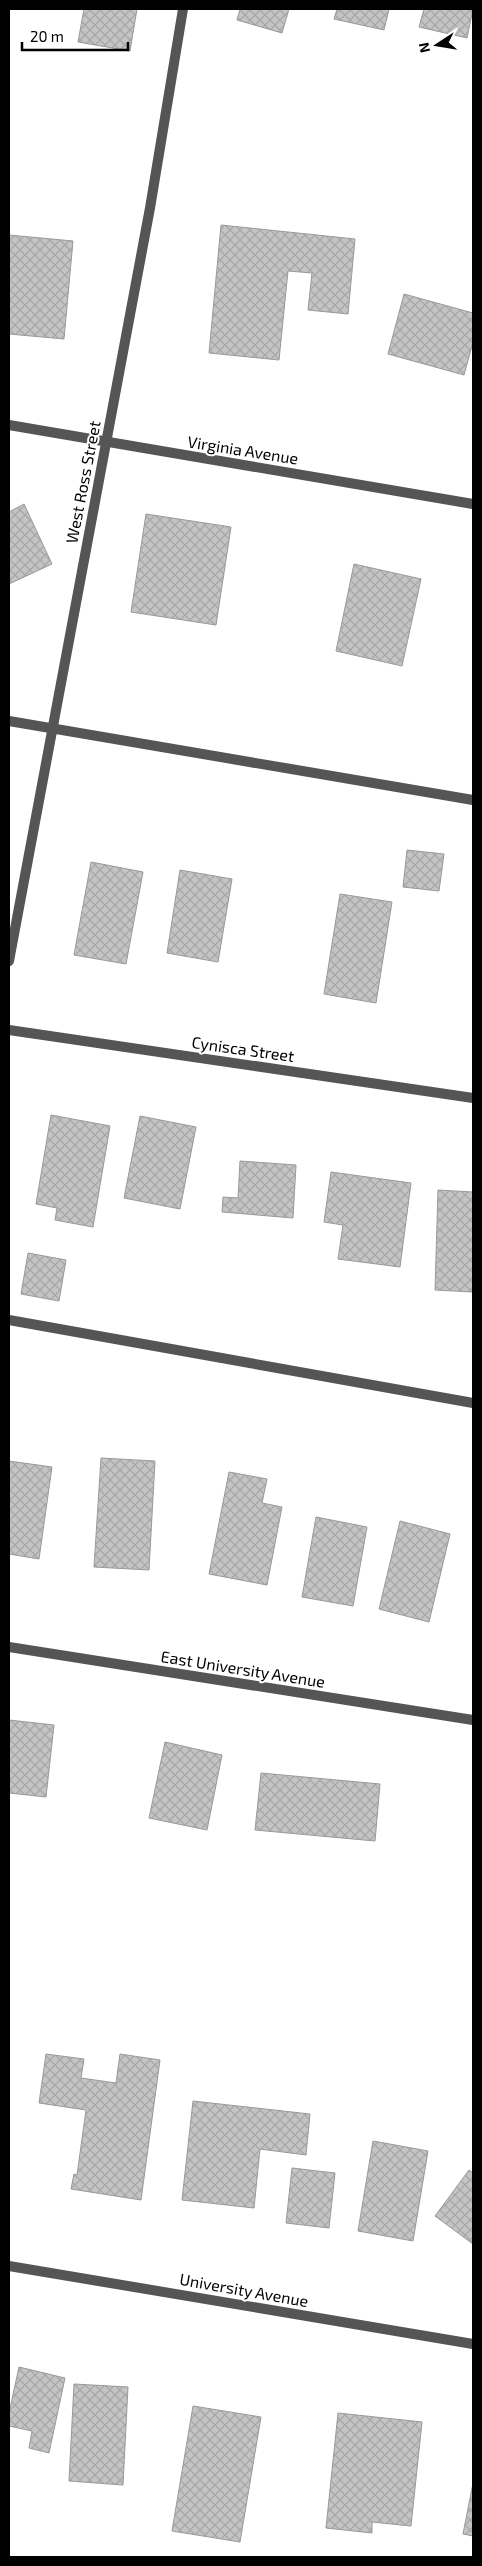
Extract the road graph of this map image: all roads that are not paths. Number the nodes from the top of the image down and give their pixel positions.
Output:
1 (182, 9) edge
2 (9, 425) edge
3 (106, 443) junction
4 (473, 504) edge
5 (9, 721) edge
6 (52, 728) junction
7 (473, 800) edge
8 (9, 961) edge
9 (9, 1030) edge
10 (473, 1098) edge
11 (9, 1320) edge
12 (473, 1403) edge
13 (9, 1647) edge
14 (473, 1720) edge
15 (9, 2266) edge
16 (473, 2344) edge

1 - 3 street, West Ross Street
2 - 3 street, Virginia Avenue
3 - 4 street, Virginia Avenue
3 - 6 street, West Ross Street
5 - 6 street
6 - 7 street
6 - 8 street, West Ross Street
9 - 10 street, Cynisca Street
11 - 12 street
13 - 14 street, East University Avenue
15 - 16 street, University Avenue

